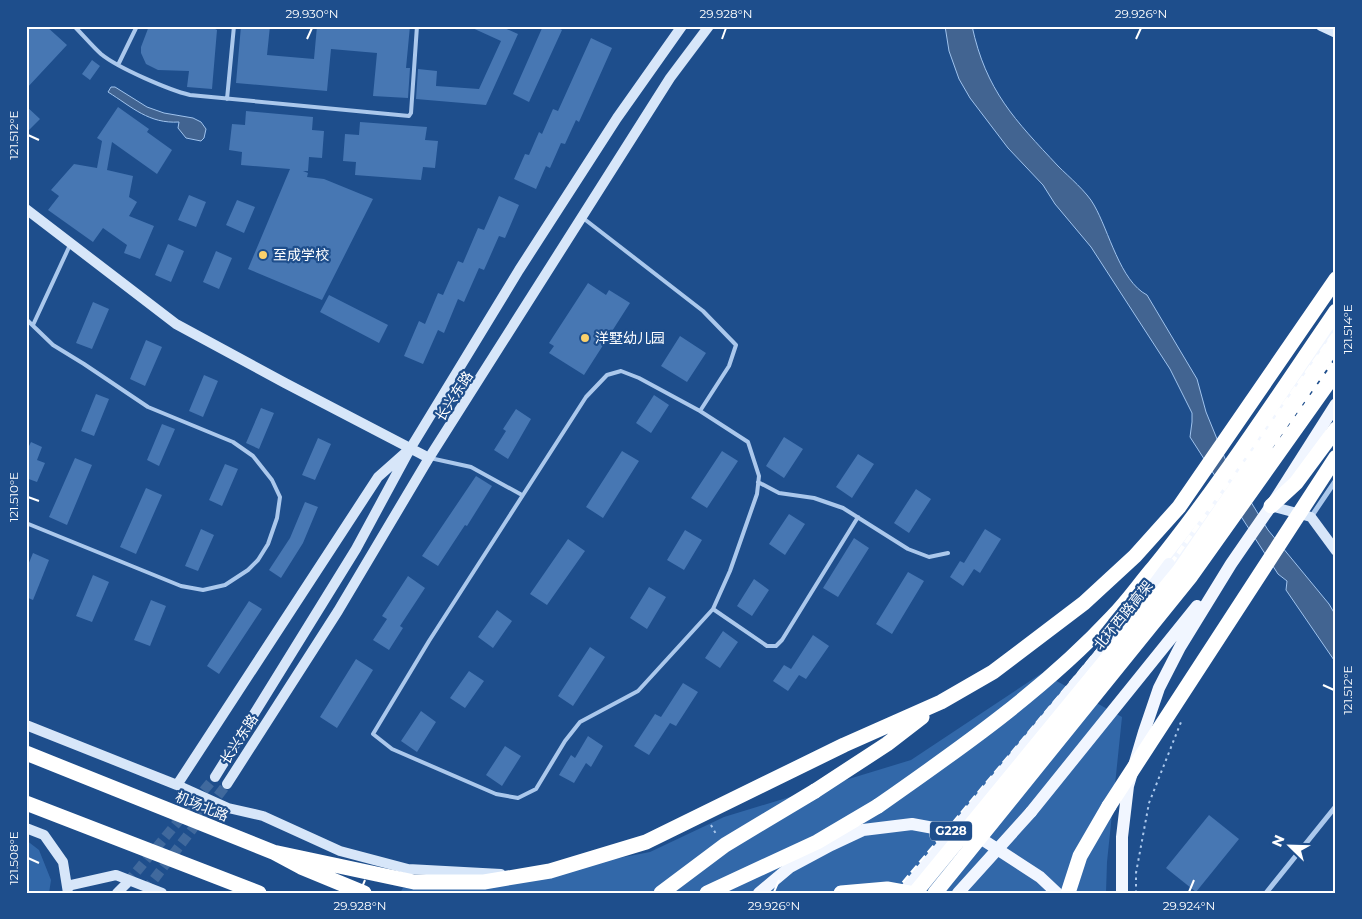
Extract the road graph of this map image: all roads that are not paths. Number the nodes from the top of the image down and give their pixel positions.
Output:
1 (74, 26) edge
2 (137, 26) edge
3 (234, 26) edge
4 (417, 26) edge
5 (682, 26) edge
6 (708, 26) edge
7 (1321, 26) edge
8 (1336, 33) edge
9 (118, 64) junction
10 (227, 99) junction
11 (26, 209) edge
12 (583, 218) junction
13 (70, 243) junction
14 (1336, 279) edge
15 (1336, 311) edge
16 (26, 319) edge
17 (33, 325) junction
18 (1336, 327) edge
19 (1336, 342) edge
20 (1336, 372) edge
21 (1336, 404) edge
22 (700, 411) junction
23 (1336, 429) edge
24 (410, 449) junction
25 (1336, 457) edge
26 (430, 458) junction
27 (1336, 480) edge
28 (758, 482) junction
29 (522, 495) junction
30 (1272, 506) junction
31 (858, 517) junction
32 (1311, 518) junction
33 (26, 522) edge
34 (1336, 550) edge
35 (948, 553) dead end
36 (1231, 564) junction
37 (713, 609) junction
38 (941, 702) junction
39 (26, 725) edge
40 (26, 753) edge
41 (215, 777) tunnel mouth
42 (227, 784) tunnel mouth
43 (177, 785) junction
44 (26, 803) edge
45 (1336, 806) edge
46 (26, 828) edge
47 (273, 852) junction
48 (214, 875) junction
49 (522, 875) junction
50 (128, 883) tunnel mouth
51 (68, 889) edge
52 (117, 893) edge
53 (162, 893) edge
54 (243, 893) edge
55 (259, 893) edge
56 (364, 893) edge
57 (661, 893) edge
58 (706, 893) edge
59 (758, 893) edge
60 (841, 893) edge
61 (902, 893) edge
62 (910, 893) edge
63 (915, 893) edge
64 (935, 893) edge
65 (958, 893) edge
66 (1057, 893) edge
67 (1068, 893) edge
68 (1122, 893) edge
69 (1266, 893) edge

1 - 9 lane
2 - 9 lane
3 - 10 lane
4 - 10 lane
5 - 24 main road, 长兴东路
6 - 12 main road, 长兴东路
7 - 8 main road
9 - 10 lane
11 - 13 main road
12 - 22 lane
12 - 26 main road, 长兴东路
13 - 17 lane
13 - 24 main road
14 - 38 highway
15 - 58 highway, bridge
16 - 17 lane
17 - 33 lane
18 - 61 main road, bridge
19 - 63 highway, 北环西路高架, bridge
20 - 64 highway, 北环西路高架, bridge
21 - 30 main road
22 - 28 lane
22 - 29 lane
23 - 30 highway
24 - 26 main road
24 - 41 main road, 长兴东路
24 - 43 main road
25 - 67 highway, bridge
26 - 29 lane
26 - 42 main road, 长兴东路
27 - 32 street
28 - 31 lane
28 - 37 lane
29 - 37 lane
30 - 32 main road
30 - 36 main road
31 - 35 lane
31 - 37 lane
32 - 34 main road
36 - 65 main road, bridge
36 - 68 main road
38 - 49 highway
38 - 57 highway, bridge
39 - 43 main road
40 - 47 highway, 机场北路
43 - 49 main road
44 - 48 highway
45 - 69 street
46 - 51 main road
47 - 49 highway
47 - 56 highway, 机场北路
48 - 54 highway
48 - 55 highway
50 - 52 main road
51 - 53 main road
59 - 66 main road, G228
60 - 62 highway, bridge

